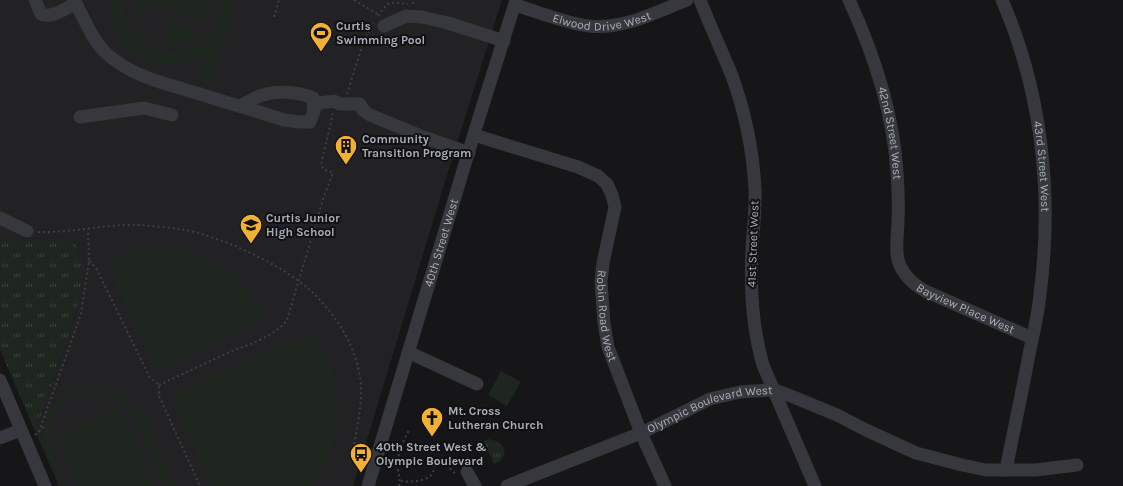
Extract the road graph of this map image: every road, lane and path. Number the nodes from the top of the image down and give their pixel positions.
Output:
1 (35, 0) edge
2 (279, 0) edge
3 (354, 0) edge
4 (414, 0) edge
5 (687, 0) edge
6 (700, 0) edge
7 (849, 0) edge
8 (1002, 0) edge
9 (75, 1) edge
10 (516, 3) edge
11 (413, 4) junction
12 (419, 6) dead end
13 (274, 17) dead end
14 (382, 20) junction
15 (504, 41) junction
16 (343, 98) dead end
17 (314, 104) junction
18 (240, 106) junction
19 (334, 111) dead end
20 (172, 115) dead end
21 (80, 117) dead end
22 (474, 135) junction
23 (468, 153) junction
24 (0, 218) edge
25 (88, 229) junction
26 (27, 230) joint
27 (89, 261) junction
28 (903, 271) joint
29 (299, 282) junction
30 (1032, 338) junction
31 (408, 352) junction
32 (0, 380) edge
33 (477, 384) dead end
34 (159, 385) junction
35 (775, 390) junction
36 (0, 402) edge
37 (44, 427) dead end
38 (409, 430) dead end
39 (17, 431) junction
40 (39, 432) junction
41 (641, 433) junction
42 (34, 436) dead end
43 (0, 438) edge
44 (354, 446) dead end
45 (392, 447) dead end
46 (400, 449) junction
47 (1077, 465) dead end
48 (1006, 470) junction
49 (461, 473) joint
50 (401, 481) junction
51 (36, 486) edge
52 (45, 486) edge
53 (200, 486) edge
54 (368, 486) edge
55 (399, 486) edge
56 (475, 486) edge
57 (507, 486) edge
58 (665, 486) edge
59 (815, 486) edge

1 - 9 street
2 - 13 path
3 - 14 path
4 - 11 path
5 - 10 street, Elwood Drive West
6 - 35 street, 41st Street West
7 - 28 street, 42nd Street West
8 - 30 street, 43rd Street West
9 - 18 street
10 - 15 street, 40th Street West
11 - 12 path
11 - 14 path
14 - 15 street
14 - 16 path
15 - 22 street, 40th Street West
17 - 18 street
17 - 18 street
17 - 23 street
19 - 29 path
20 - 21 street
22 - 23 street, 40th Street West
22 - 41 street, Robin Road West
23 - 31 street, 40th Street West
24 - 26 street
25 - 26 path
25 - 27 path
25 - 29 path
27 - 34 path
27 - 40 path
28 - 30 street, Bayview Place West
29 - 34 path
29 - 44 path
30 - 48 street
31 - 33 street
31 - 54 street, 40th Street West
32 - 39 street
34 - 53 path
35 - 41 street, Olympic Boulevard West
35 - 48 street, Olympic Boulevard West
35 - 59 street, 41st Street West
36 - 39 street
37 - 40 path
38 - 46 path
39 - 43 street
39 - 51 street
39 - 52 street
40 - 42 path
41 - 57 street, Olympic Boulevard West
41 - 58 street, Robin Road West
45 - 46 path
46 - 50 path
47 - 48 street, Olympic Boulevard West
49 - 50 path
49 - 56 street
50 - 55 path

